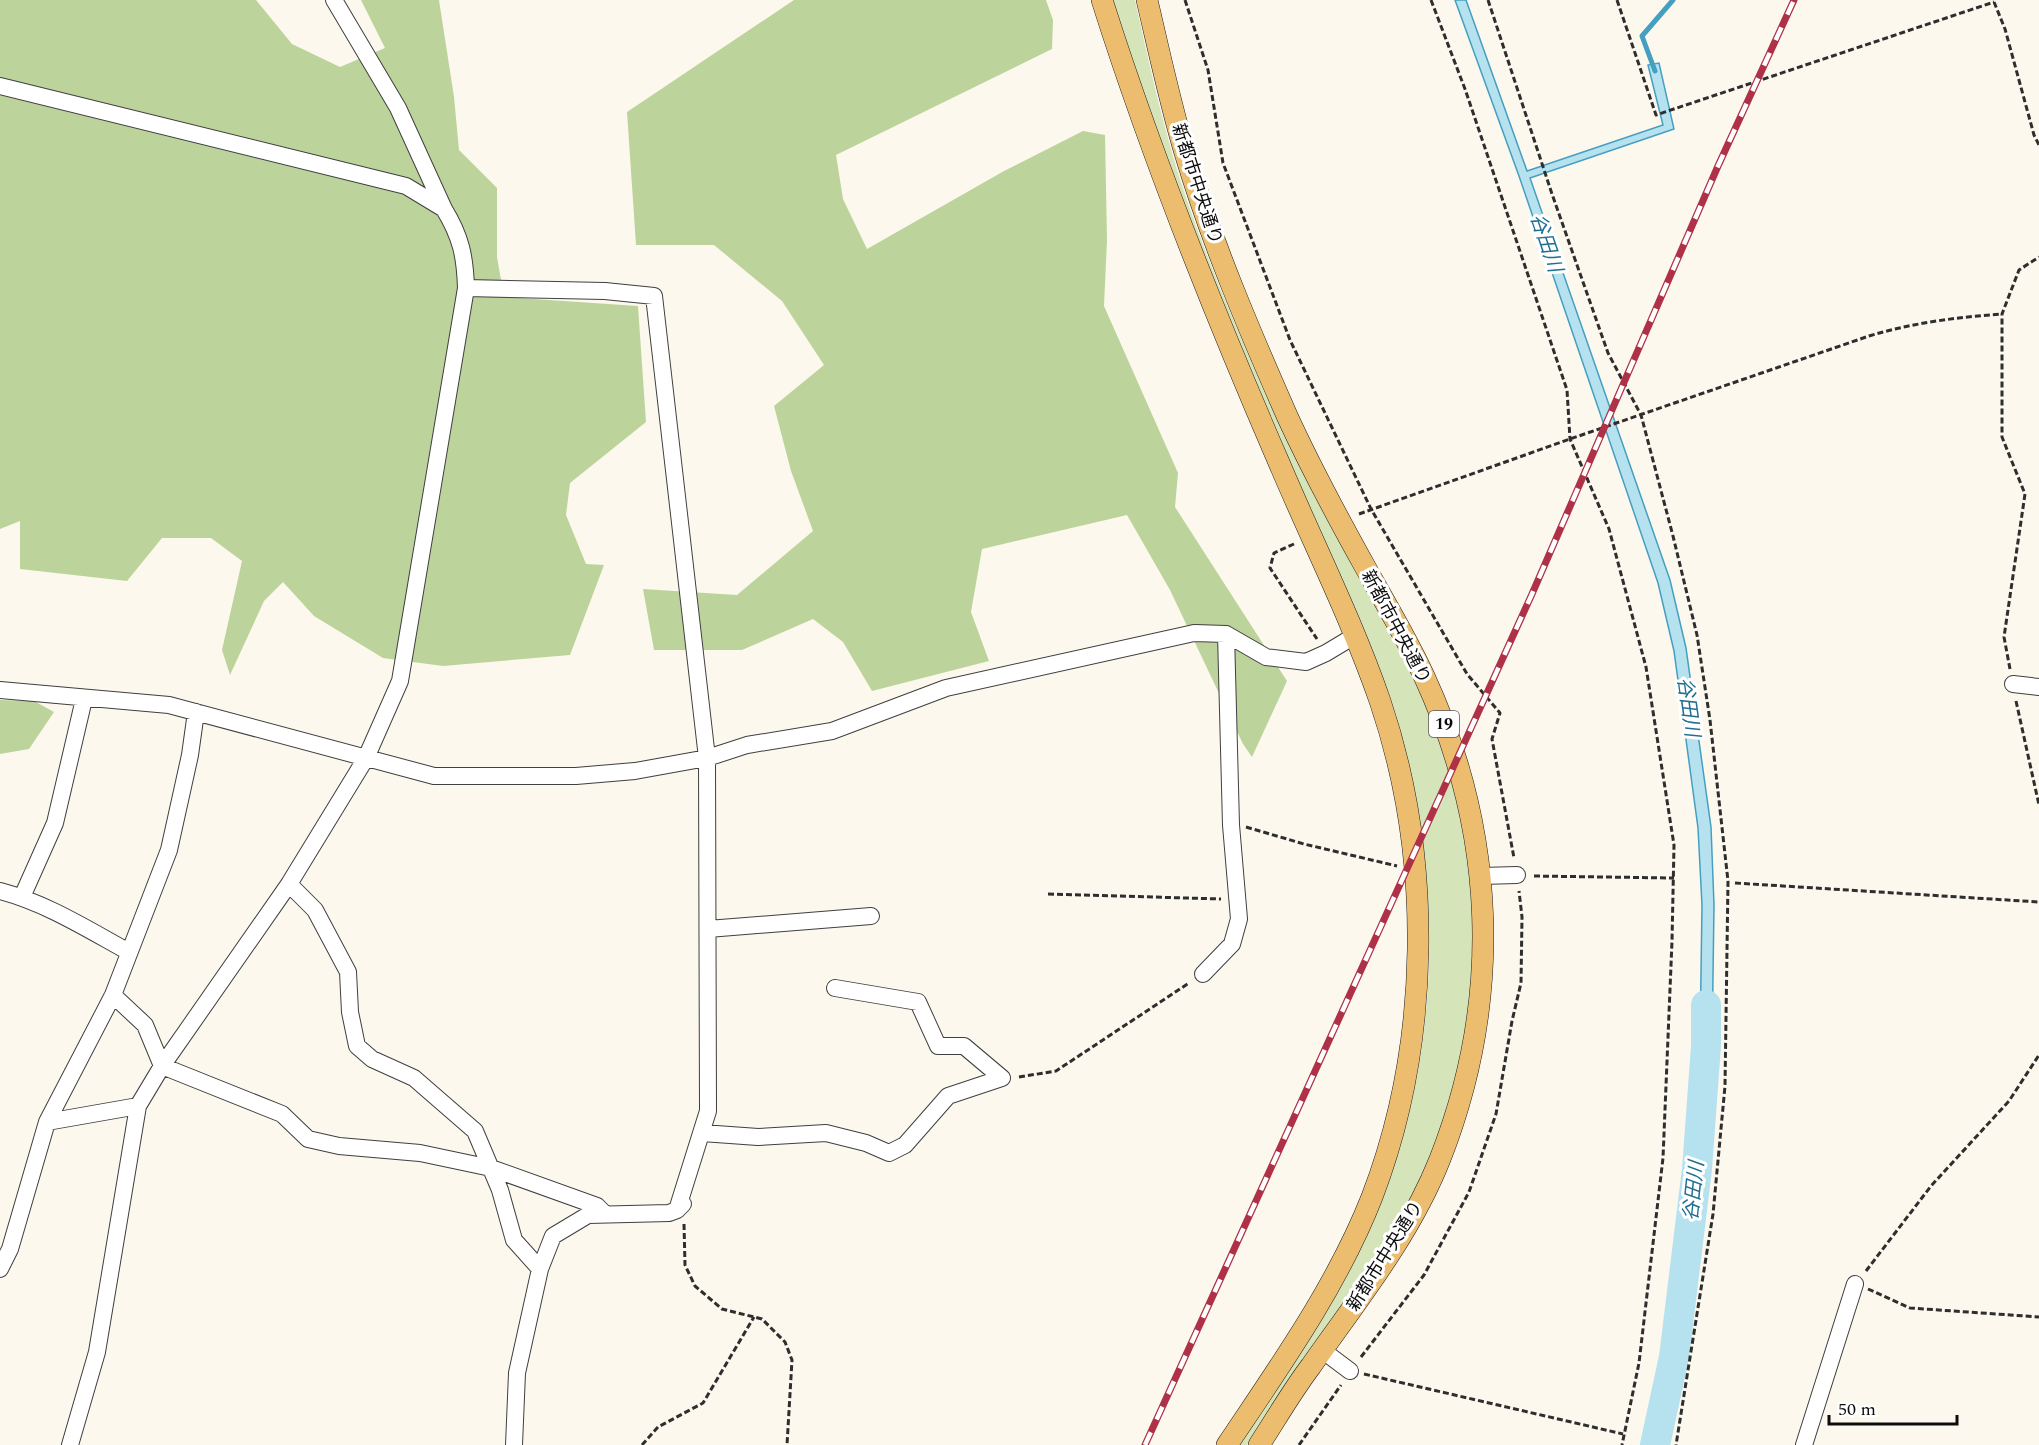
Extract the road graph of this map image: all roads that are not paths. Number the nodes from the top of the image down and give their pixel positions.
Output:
1 (334, 0) edge
2 (1102, 0) edge
3 (1148, 0) edge
4 (0, 86) edge
5 (444, 209) junction
6 (466, 288) junction
7 (1226, 634) junction
8 (1356, 635) junction
9 (2013, 684) road end
10 (2039, 687) edge
11 (0, 690) edge
12 (84, 699) junction
13 (196, 712) junction
14 (366, 758) junction
15 (707, 758) junction
16 (1517, 875) road end
17 (1481, 876) junction
18 (290, 884) junction
19 (0, 891) edge
20 (22, 897) junction
21 (871, 916) dead end
22 (708, 929) junction
23 (129, 952) junction
24 (1203, 974) road end
25 (835, 988) dead end
26 (113, 995) junction
27 (162, 1066) junction
28 (138, 1106) junction
29 (47, 1122) junction
30 (702, 1133) junction
31 (491, 1168) junction
32 (605, 1214) junction
33 (0, 1269) edge
34 (540, 1269) junction
35 (1855, 1284) road end
36 (1322, 1350) junction
37 (1350, 1371) road end
38 (70, 1445) edge
39 (513, 1445) edge
40 (1227, 1445) edge
41 (1259, 1445) edge
42 (1804, 1445) edge

1 - 5 street
2 - 8 main road, 新都市中央通り
3 - 17 main road, 新都市中央通り / 19
4 - 5 street
5 - 6 street
6 - 14 street
6 - 15 street
7 - 8 street
7 - 15 street
7 - 24 street
8 - 40 main road, 新都市中央通り
9 - 10 street
11 - 12 street
12 - 13 street
12 - 20 street
13 - 14 street
13 - 23 street
14 - 15 street
14 - 18 street
15 - 22 street
16 - 17 street
17 - 36 main road, 新都市中央通り / 19
18 - 27 street
18 - 31 street
19 - 20 street
20 - 23 street
21 - 22 street
22 - 30 street
23 - 26 street
25 - 30 street
26 - 27 street
26 - 29 street
27 - 28 street
27 - 31 street
28 - 29 street
28 - 38 street
29 - 33 street
30 - 32 street
31 - 32 street
31 - 34 street
32 - 34 street
34 - 39 street
35 - 42 street
36 - 37 street
36 - 41 main road, 新都市中央通り / 19

